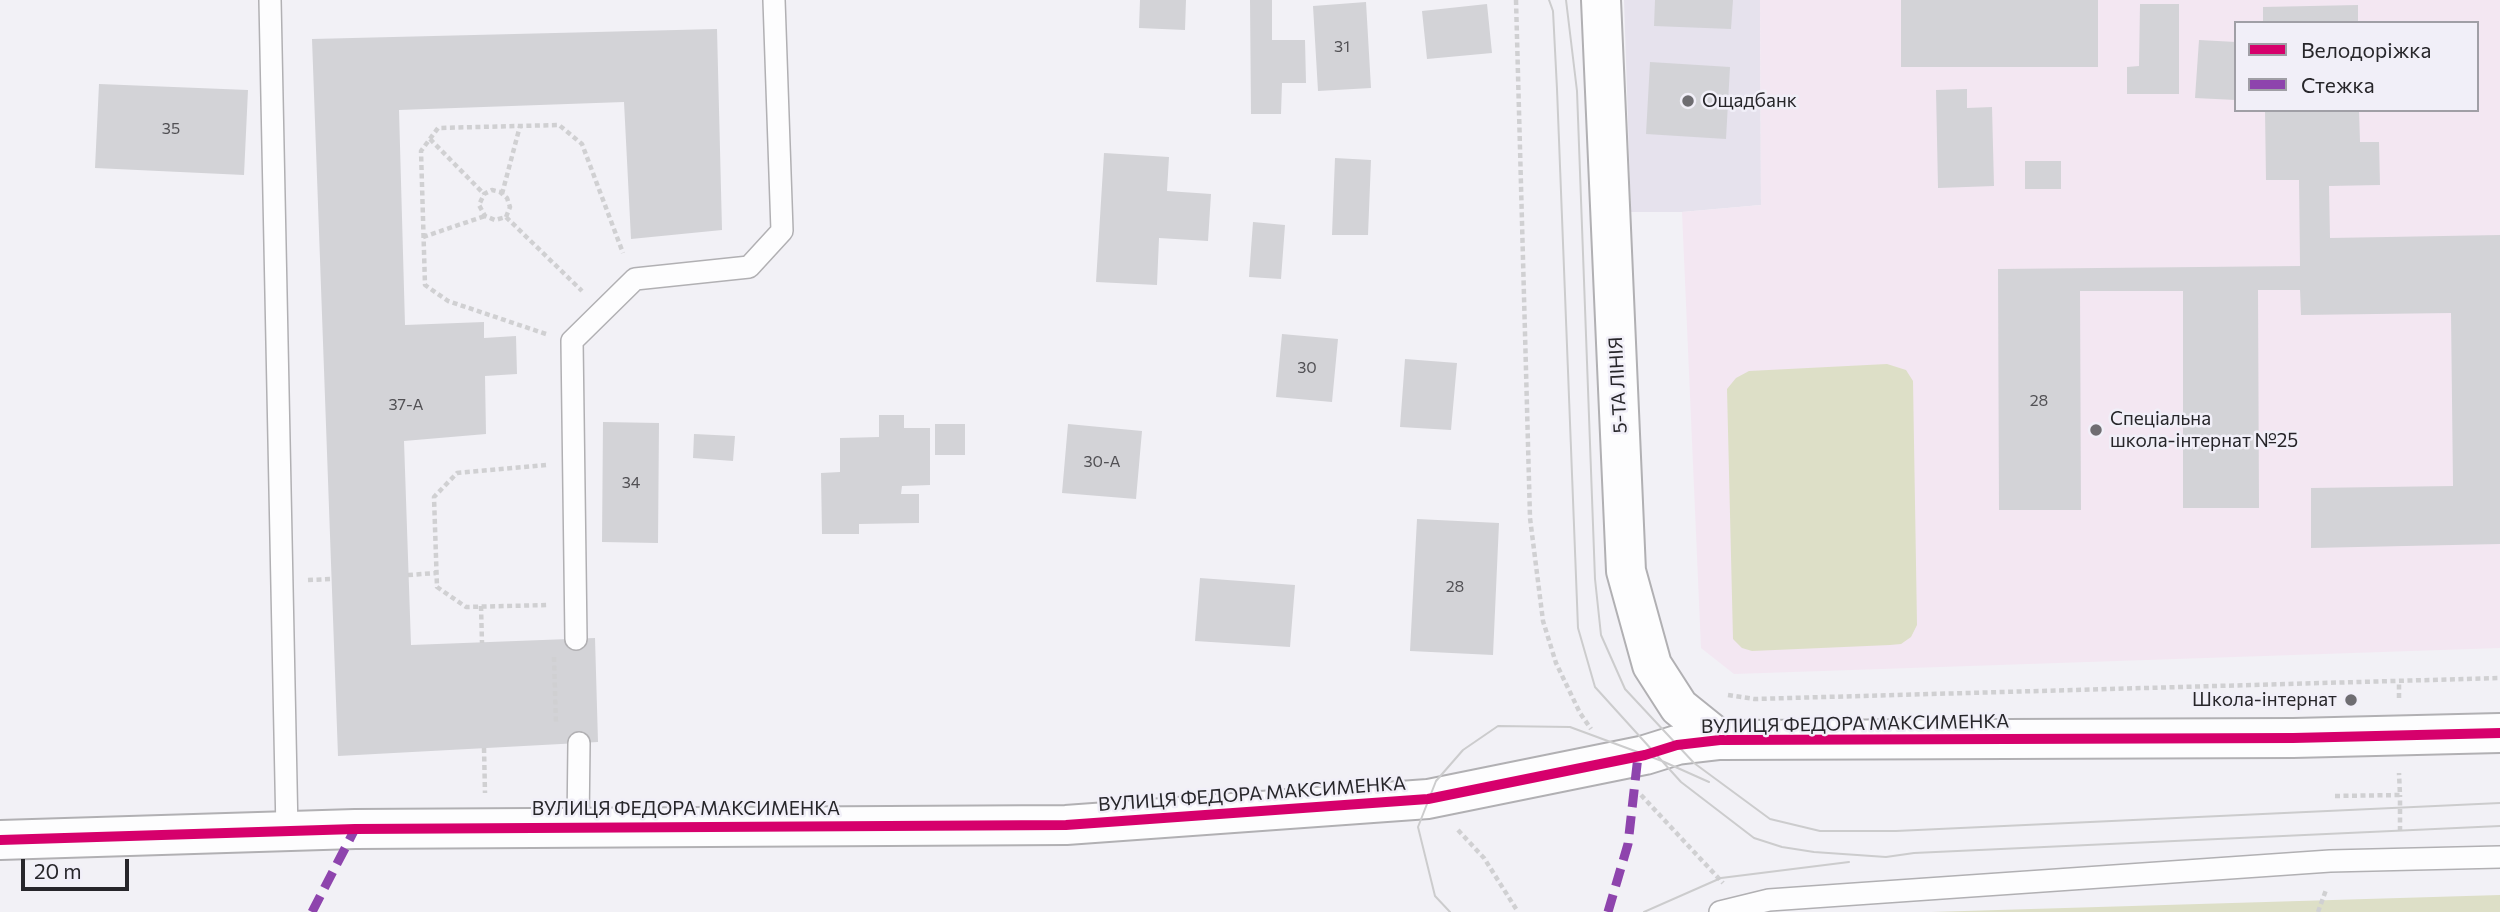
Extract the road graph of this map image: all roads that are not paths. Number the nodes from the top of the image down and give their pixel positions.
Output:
1 (270, 0) edge
2 (774, 0) edge
3 (1601, 0) edge
4 (576, 639) dead end
5 (2500, 733) edge
6 (1720, 740) junction
7 (579, 743) dead end
8 (578, 827) junction
9 (287, 831) junction
10 (0, 839) edge
11 (2500, 857) edge
12 (1728, 910) edge

1 - 9 lane
2 - 4 lane
3 - 6 street, 5-ТА ЛІНІЯ
5 - 6 street, ВУЛИЦЯ ФЕДОРА МАКСИМЕНКА
6 - 8 street, ВУЛИЦЯ ФЕДОРА МАКСИМЕНКА
7 - 8 lane
8 - 9 street, ВУЛИЦЯ ФЕДОРА МАКСИМЕНКА
9 - 10 street, ВУЛИЦЯ ФЕДОРА МАКСИМЕНКА
11 - 12 lane

